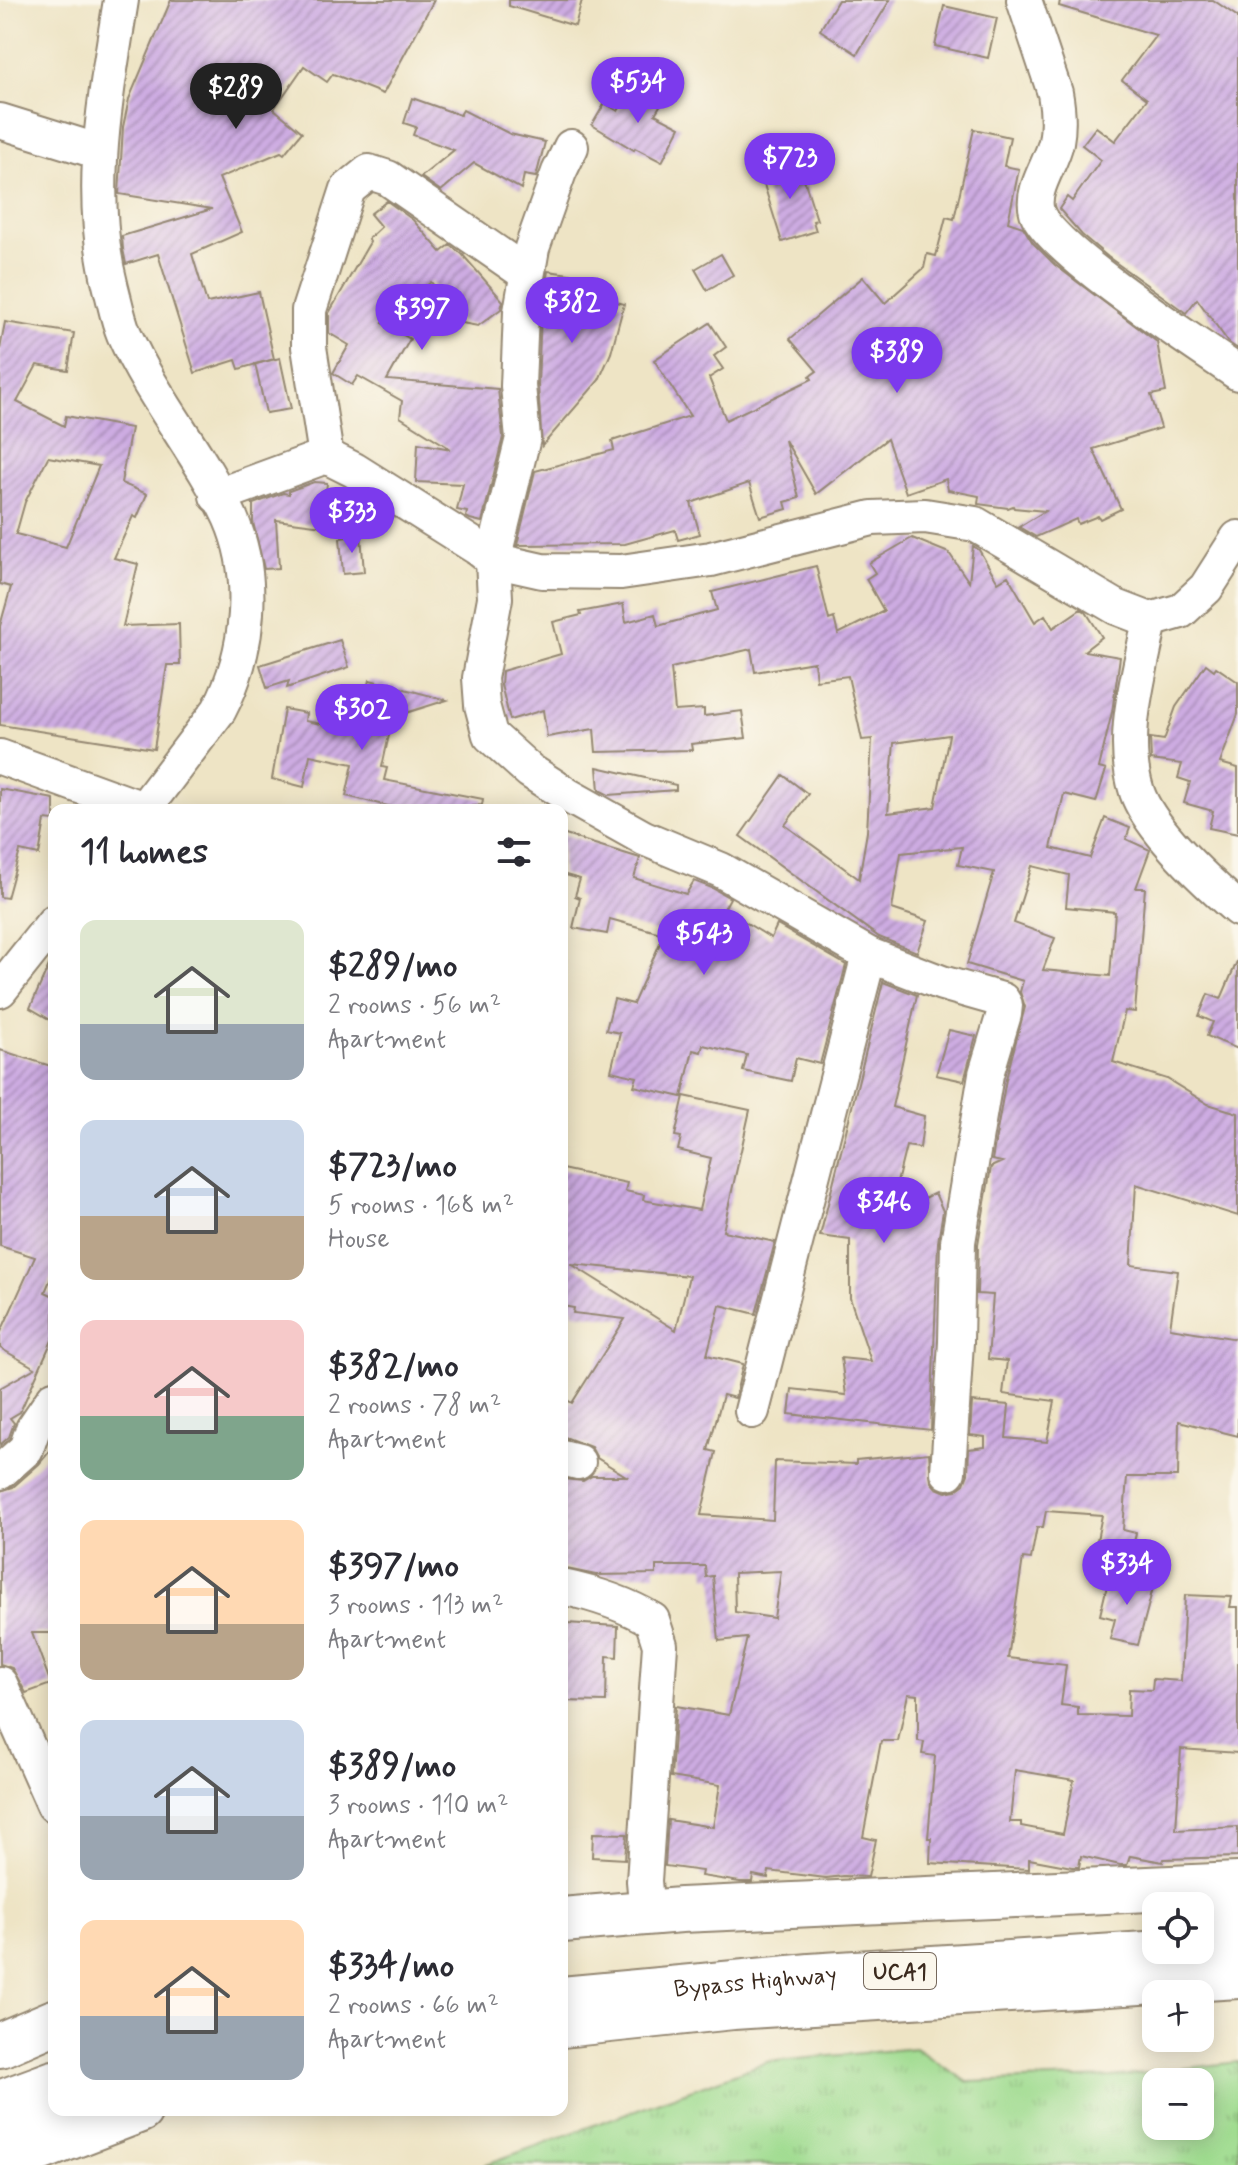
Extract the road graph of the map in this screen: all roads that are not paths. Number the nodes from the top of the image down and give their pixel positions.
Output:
1 (121, 0) edge
2 (1024, 0) edge
3 (0, 121) edge
4 (571, 147) dead end
5 (100, 152) junction
6 (527, 274) junction
7 (1238, 373) edge
8 (326, 456) junction
9 (217, 496) junction
10 (1238, 538) edge
11 (493, 560) junction
12 (1150, 620) junction
13 (0, 757) edge
14 (127, 804) edge
15 (148, 804) edge
16 (1238, 909) edge
17 (48, 930) edge
18 (869, 955) junction
19 (0, 990) edge
20 (48, 1407) edge
21 (752, 1411) dead end
22 (0, 1472) edge
23 (948, 1472) dead end
24 (568, 1588) edge
25 (0, 1684) edge
26 (48, 1792) edge
27 (1238, 1885) edge
28 (647, 1913) junction
29 (1238, 1917) edge
30 (1214, 1919) edge
31 (568, 1920) edge
32 (1142, 1924) edge
33 (1238, 1948) edge
34 (568, 1967) edge
35 (1238, 1976) edge
36 (568, 1998) edge
37 (568, 2024) edge
38 (48, 2025) edge
39 (0, 2045) edge
40 (48, 2085) edge
41 (0, 2103) edge
42 (57, 2116) edge
43 (124, 2116) edge
44 (0, 2136) edge
45 (0, 2164) edge

1 - 5 street
2 - 7 street
3 - 5 street
4 - 6 street
5 - 9 street
6 - 8 street
6 - 11 street
8 - 9 street
8 - 11 street
9 - 15 street
10 - 12 street
11 - 12 street
11 - 18 street
12 - 16 street
13 - 14 street
17 - 19 street
18 - 21 street
18 - 23 street
20 - 22 street
24 - 28 street
25 - 26 street
27 - 28 main road
28 - 31 main road
29 - 30 main road
32 - 34 main road, Bypass Highway / UCA1
33 - 36 main road, Bypass Highway / UCA1
35 - 37 main road
38 - 39 main road
40 - 41 main road
42 - 44 main road
43 - 45 main road

